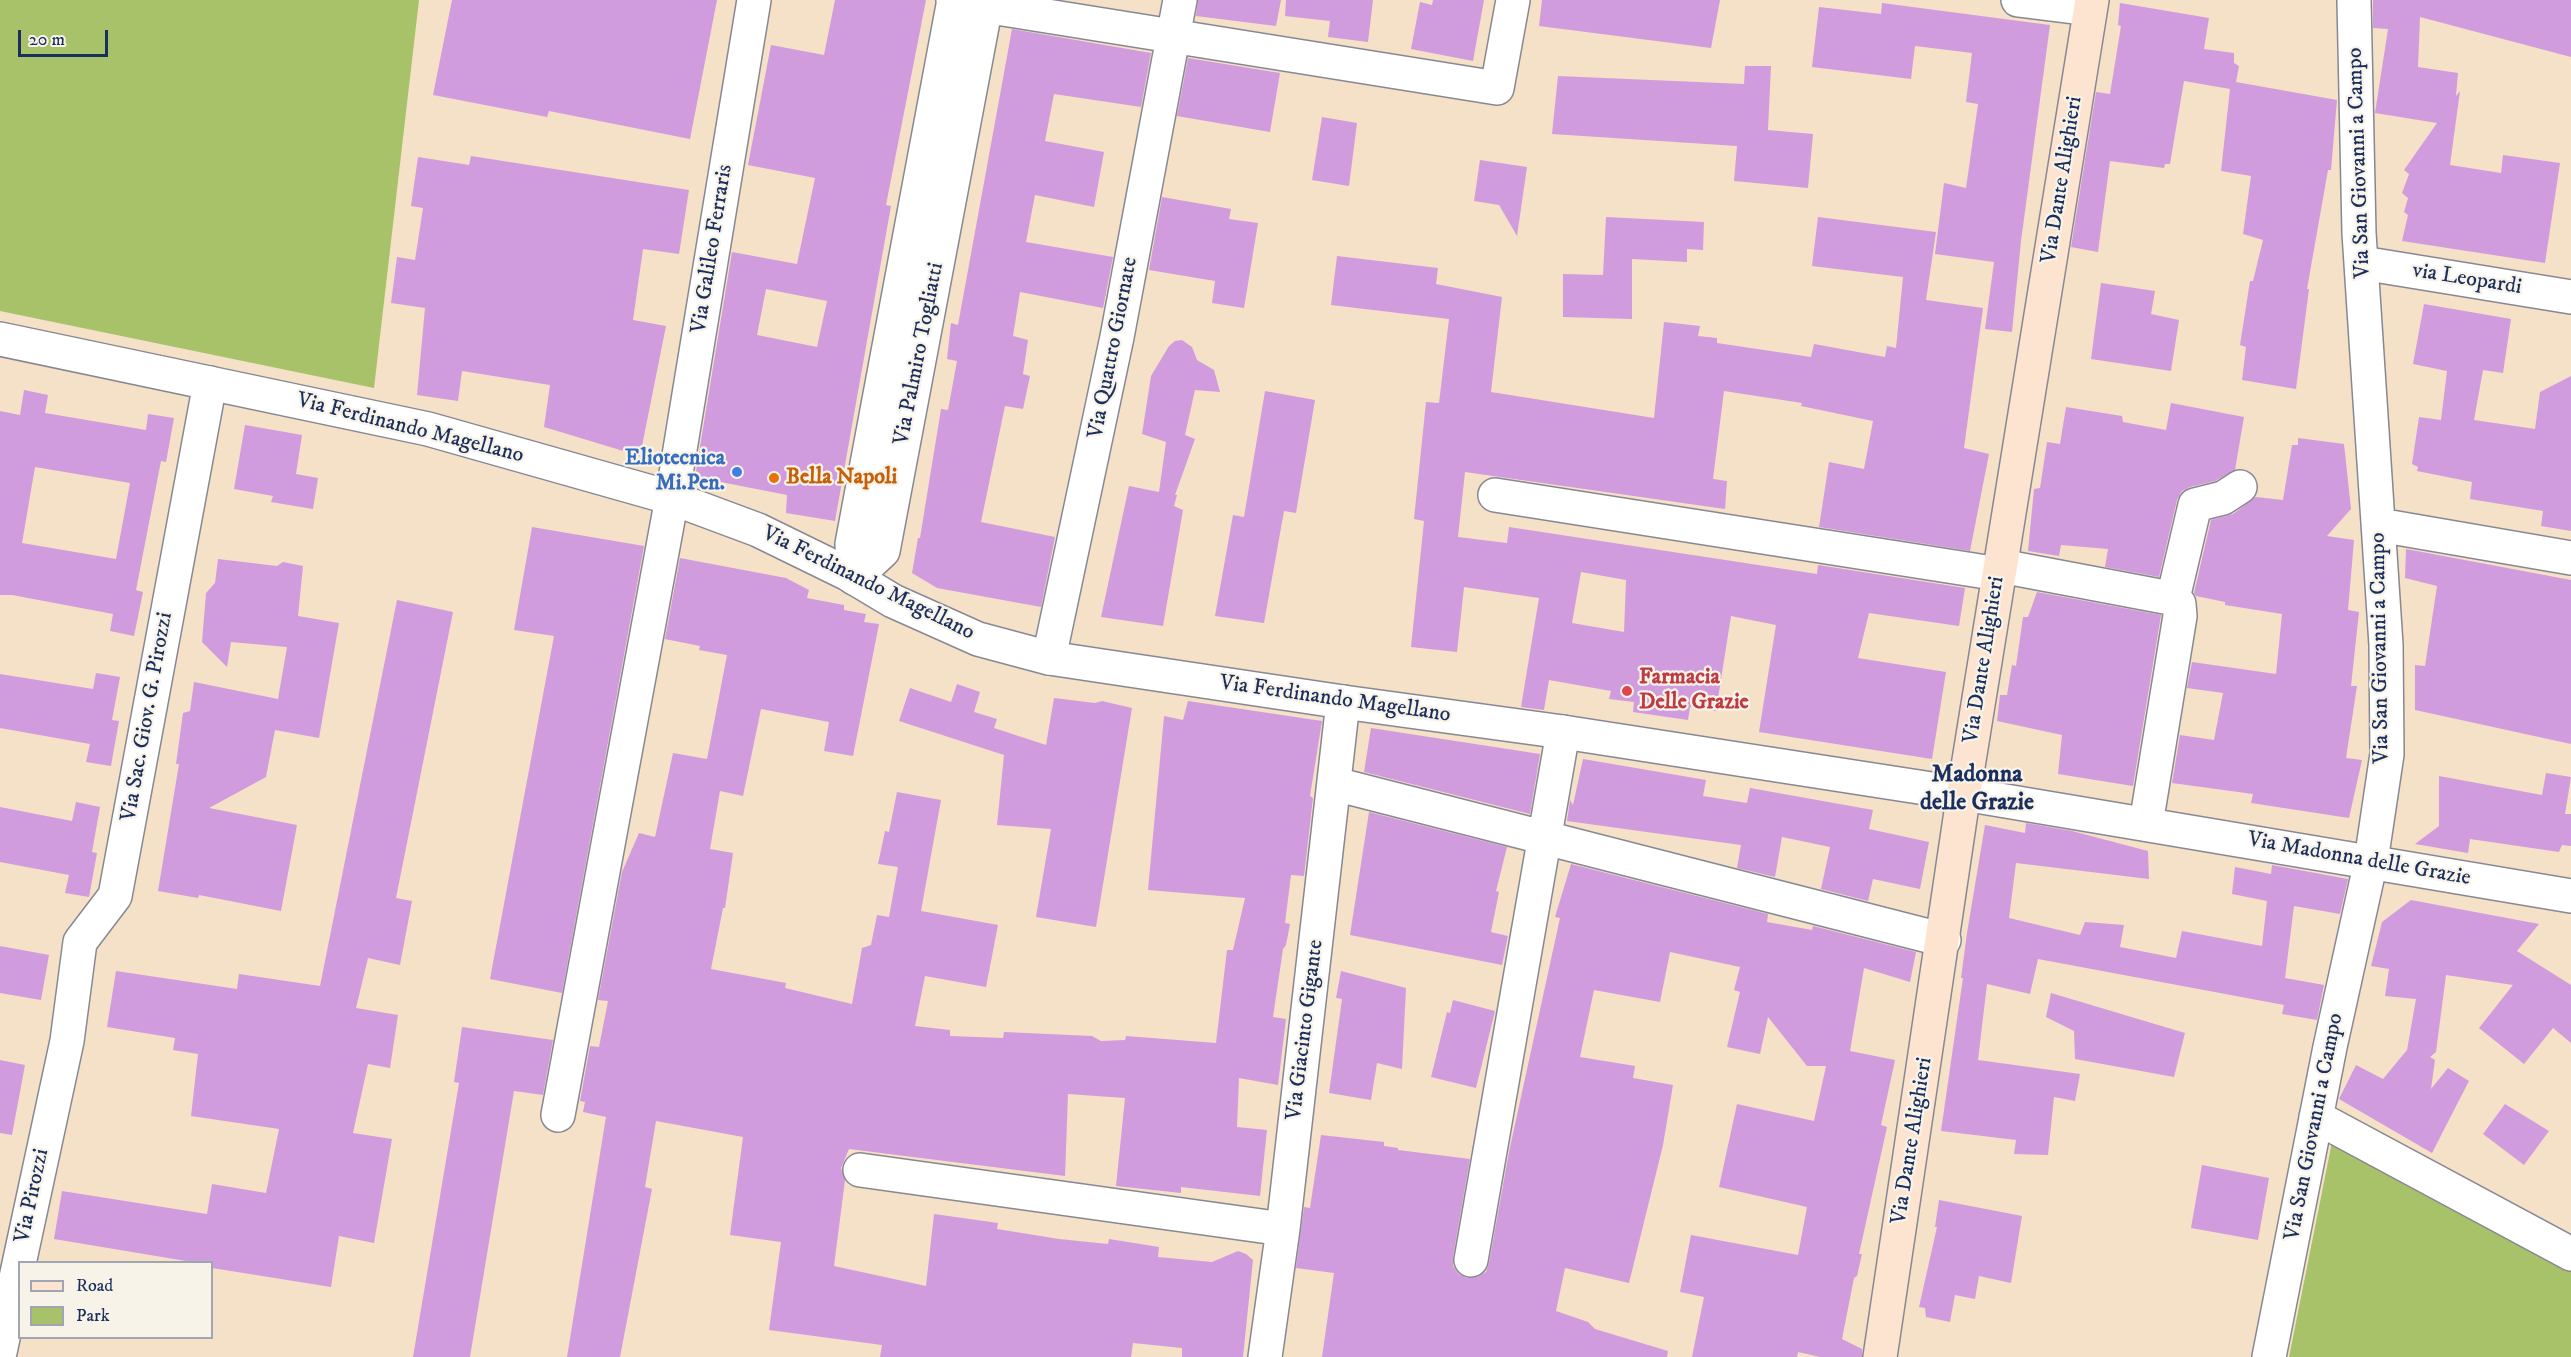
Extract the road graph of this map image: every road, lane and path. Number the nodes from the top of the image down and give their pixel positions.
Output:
1 (754, 0) edge
2 (1180, 0) edge
3 (1513, 0) edge
4 (2018, 0) edge
5 (2355, 0) edge
6 (953, 1) edge
7 (986, 3) edge
8 (2091, 4) edge
9 (1174, 37) junction
10 (2362, 262) junction
11 (2570, 291) edge
12 (0, 339) edge
13 (210, 383) junction
14 (2240, 487) dead end
15 (1495, 495) dead end
16 (672, 498) junction
17 (2379, 525) junction
18 (2571, 558) edge
19 (2000, 570) junction
20 (854, 578) junction
21 (2170, 598) junction
22 (1049, 658) junction
23 (1343, 702) junction
24 (1563, 732) junction
25 (1335, 784) junction
26 (1964, 794) junction
27 (2146, 824) junction
28 (1544, 837) junction
29 (2371, 861) junction
30 (2571, 896) edge
31 (1944, 940) junction
32 (67, 1041) joint
33 (558, 1115) dead end
34 (2316, 1117) junction
35 (860, 1170) dead end
36 (1283, 1229) junction
37 (2571, 1254) edge
38 (1471, 1260) dead end
39 (20, 1261) edge
40 (18, 1268) edge
41 (0, 1352) edge
42 (1265, 1357) edge
43 (1880, 1357) edge
44 (2269, 1357) edge

1 - 16 street, Via Galileo Ferraris
2 - 9 street, Via Quattro Giornate
3 - 9 street
4 - 8 street
5 - 10 street, Via San Giovanni a Campo
6 - 7 street
6 - 20 street, Via Palmiro Togliatti
7 - 9 street
7 - 20 street, Via Palmiro Togliatti
8 - 19 main road, Via Dante Alighieri
9 - 22 street, Via Quattro Giornate
10 - 11 street, via Leopardi
10 - 17 street, Via San Giovanni a Campo
12 - 13 street, Via Ferdinando Magellano
13 - 16 street, Via Ferdinando Magellano
13 - 32 street, Via Sac. Giov. G. Pirozzi
14 - 21 street
15 - 19 street
16 - 20 street, Via Ferdinando Magellano
16 - 33 street, Via Galileo Ferraris
17 - 18 street
17 - 29 street, Via San Giovanni a Campo
19 - 21 street
19 - 26 main road, Via Dante Alighieri
20 - 22 street, Via Ferdinando Magellano
21 - 27 street
22 - 23 street, Via Ferdinando Magellano
23 - 24 street, Via Ferdinando Magellano
23 - 25 street, Via Giacinto Gigante
24 - 26 street, Via Ferdinando Magellano
24 - 28 street
25 - 28 street
25 - 36 street, Via Giacinto Gigante
26 - 27 street, Via Madonna delle Grazie
26 - 31 main road, Via Dante Alighieri
27 - 29 street, Via Madonna delle Grazie
28 - 31 street
28 - 38 street
29 - 30 street, Via Madonna delle Grazie
29 - 34 street, Via San Giovanni a Campo
31 - 43 main road, Via Dante Alighieri
32 - 39 street, Via Pirozzi
34 - 37 street
34 - 44 street, Via San Giovanni a Campo
35 - 36 street
36 - 42 street, Via Giacinto Gigante
40 - 41 street, Via Pirozzi

